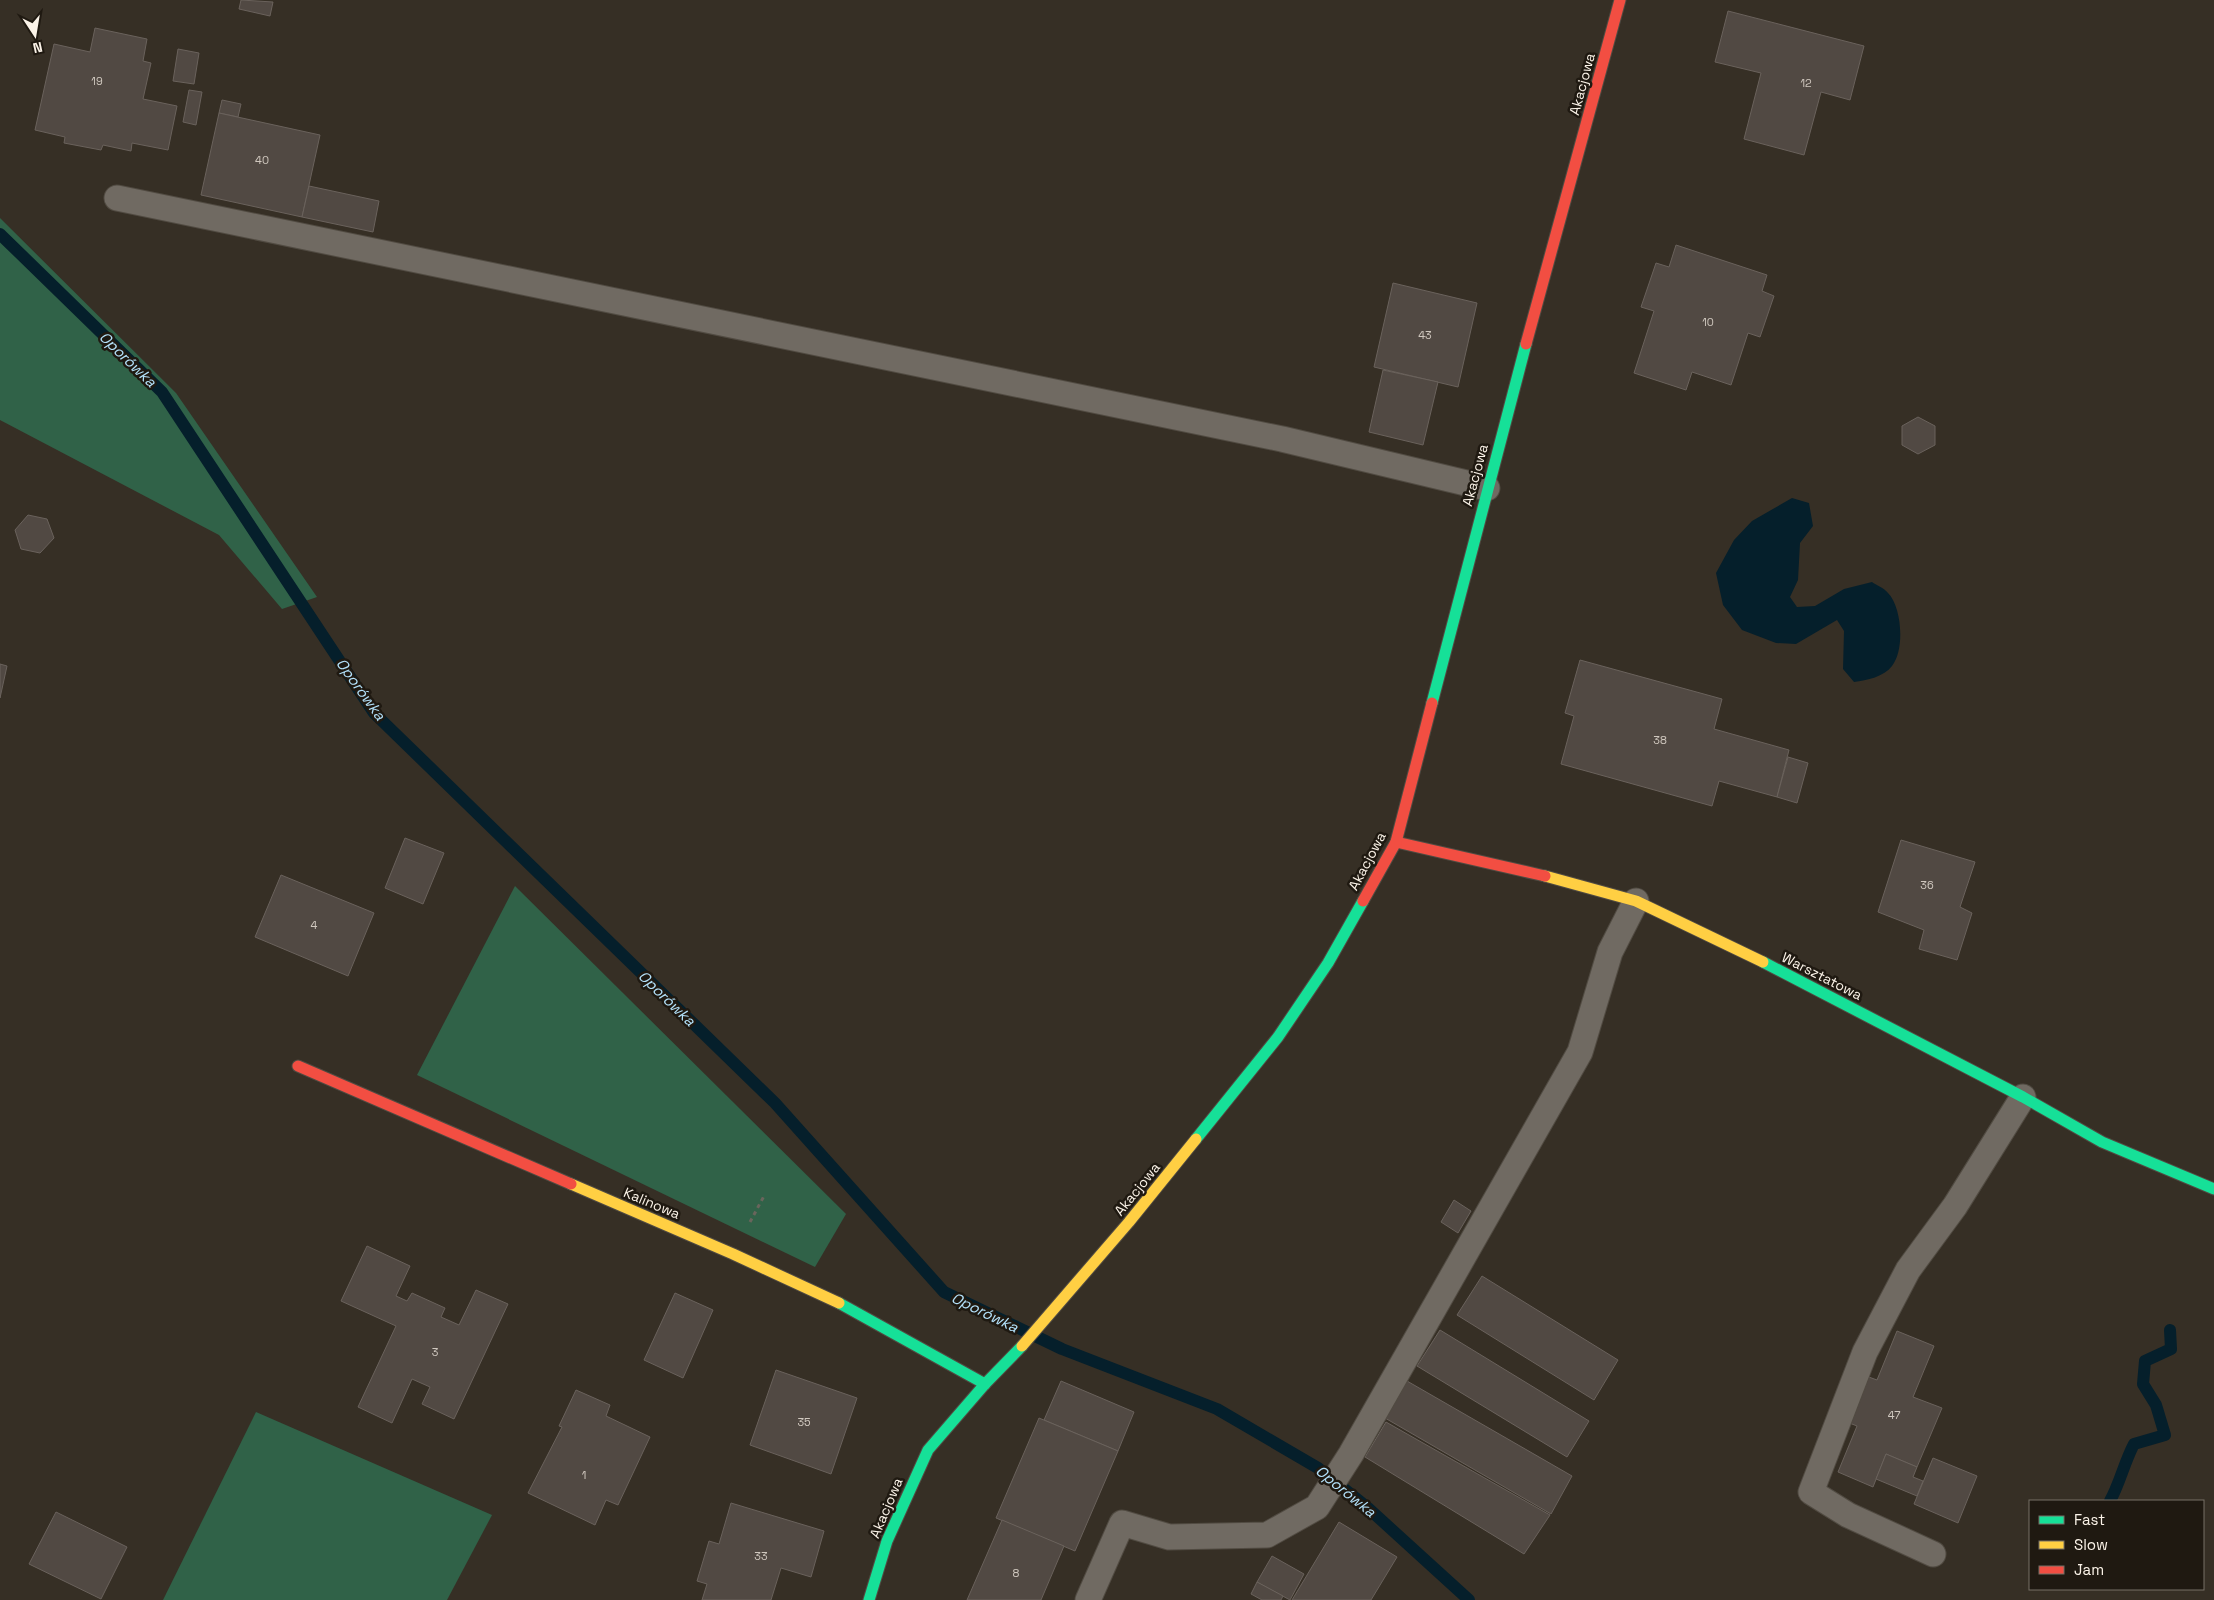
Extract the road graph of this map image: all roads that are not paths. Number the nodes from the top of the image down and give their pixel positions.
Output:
1 (1620, 0) edge
2 (118, 198) dead end
3 (1487, 488) junction
4 (1396, 842) junction
5 (1636, 901) junction
6 (298, 1066) dead end
7 (2023, 1097) junction
8 (2214, 1189) edge
9 (985, 1384) junction
10 (1933, 1554) dead end
11 (869, 1600) edge
12 (1088, 1600) edge

1 - 3 street, Akacjowa
2 - 3 lane
3 - 4 street, Akacjowa
4 - 5 street, Warsztatowa
4 - 9 street, Akacjowa
5 - 7 street, Warsztatowa
5 - 12 lane
6 - 9 street, Kalinowa
7 - 8 street, Warsztatowa
7 - 10 lane
9 - 11 street, Akacjowa

